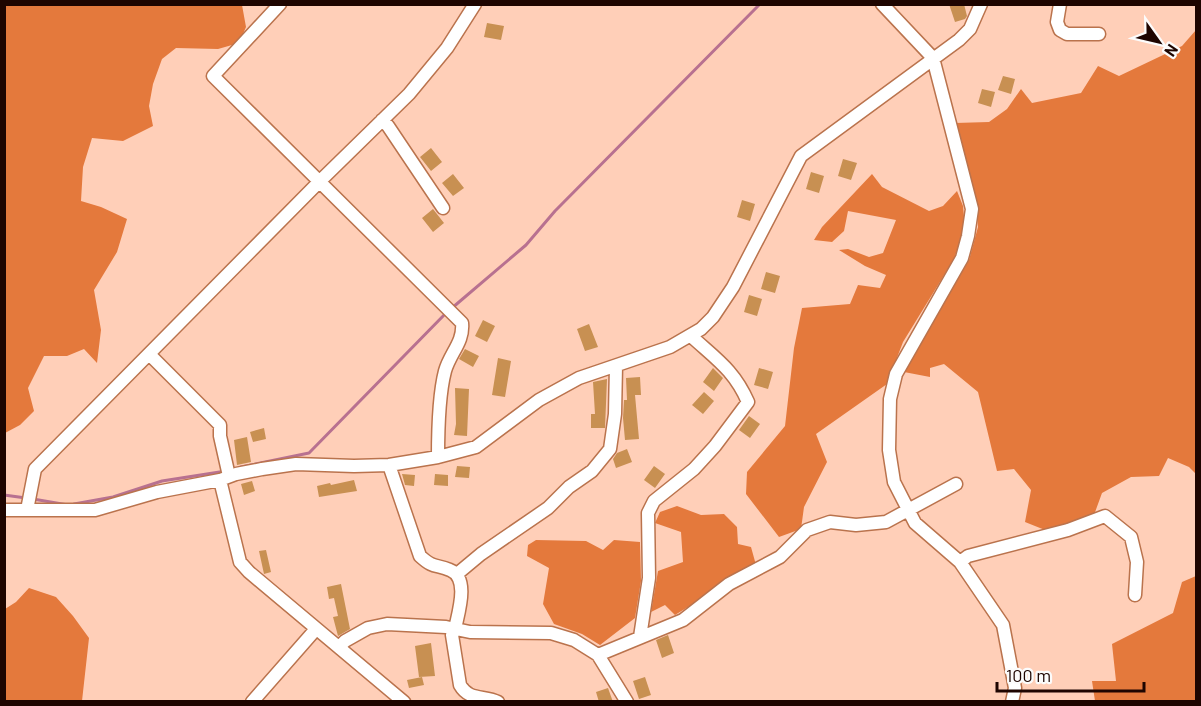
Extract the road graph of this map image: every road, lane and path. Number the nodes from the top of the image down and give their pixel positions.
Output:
1 (280, 4) edge
2 (475, 4) edge
3 (882, 4) edge
4 (981, 4) edge
5 (1060, 4) edge
6 (1099, 34) dead end
7 (933, 57) junction
8 (382, 120) junction
9 (319, 182) junction
10 (443, 208) dead end
11 (691, 336) junction
12 (149, 354) junction
13 (616, 366) junction
14 (438, 457) junction
15 (389, 465) junction
16 (225, 478) junction
17 (956, 484) dead end
18 (18, 509) edge
19 (908, 512) junction
20 (960, 562) junction
21 (457, 574) junction
22 (1135, 595) dead end
23 (316, 629) junction
24 (455, 629) junction
25 (640, 637) junction
26 (339, 647) junction
27 (598, 655) junction
28 (252, 702) edge
29 (404, 702) edge
30 (498, 702) edge
31 (627, 702) edge
32 (1012, 702) edge

1 - 9 street
2 - 8 street
3 - 7 street
4 - 7 street
5 - 6 street
7 - 11 street
7 - 19 street
8 - 9 street
8 - 10 street
9 - 12 street
9 - 14 street
11 - 13 street
11 - 25 street
12 - 16 street
12 - 18 street
13 - 14 street
13 - 21 street
14 - 15 street
15 - 16 street
15 - 21 street
16 - 18 street
16 - 23 street
17 - 19 street
19 - 20 street
19 - 25 street
20 - 22 street
20 - 32 street
21 - 24 street
23 - 26 street
23 - 28 street
24 - 26 street
24 - 27 street
24 - 30 street
25 - 27 street
26 - 29 street
27 - 31 street

